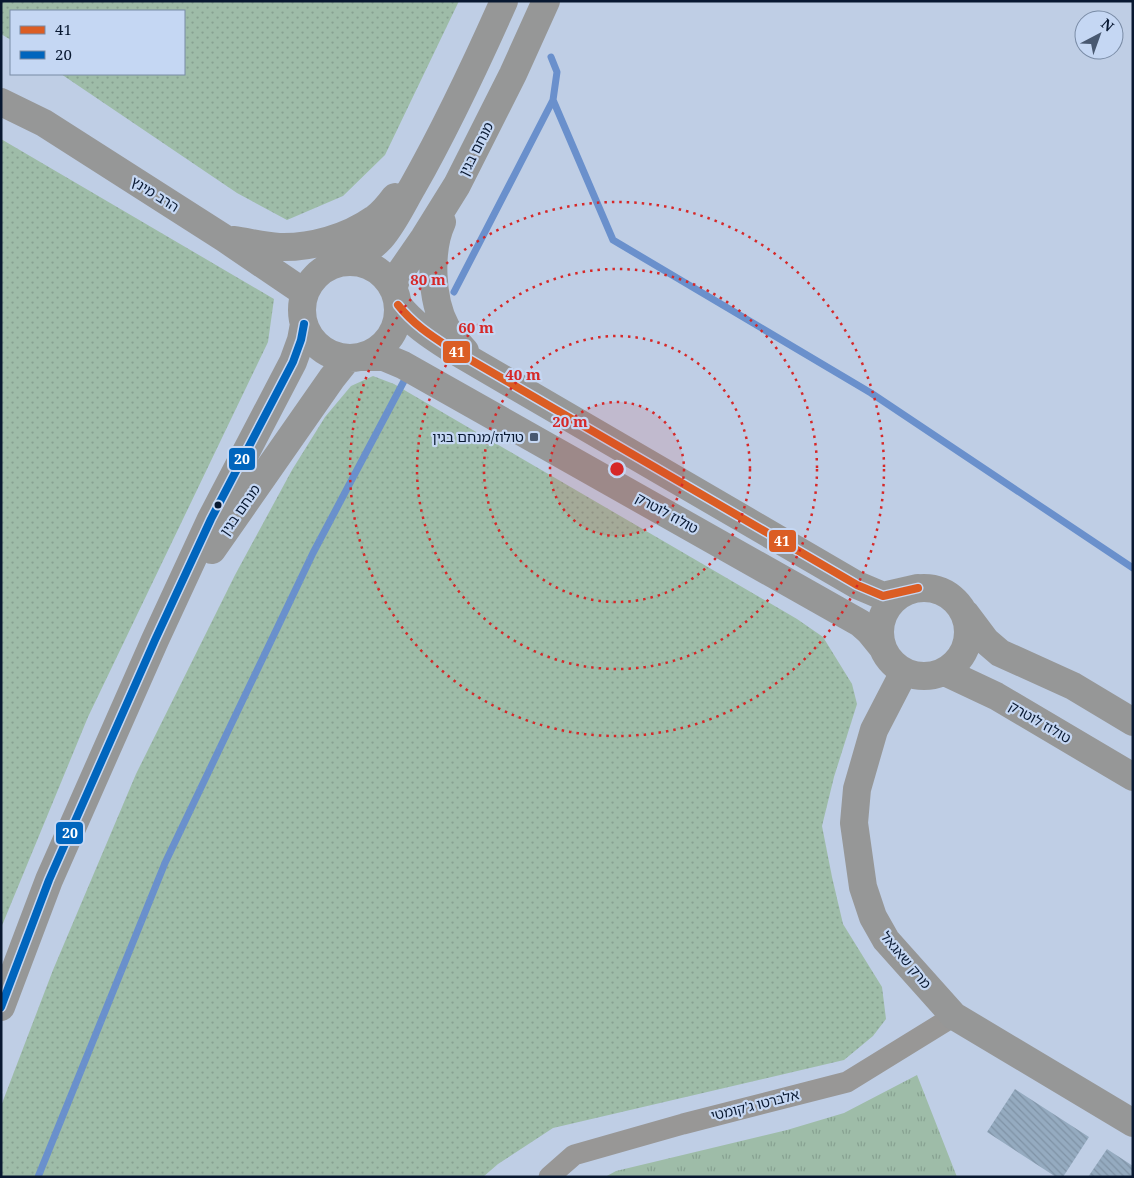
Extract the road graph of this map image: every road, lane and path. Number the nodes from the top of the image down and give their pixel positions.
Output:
1 (504, 1) edge
2 (546, 1) edge
3 (1, 102) edge
4 (424, 167) junction
5 (458, 185) junction
6 (224, 238) junction
7 (347, 262) junction
8 (305, 292) junction
9 (396, 297) junction
10 (304, 324) junction
11 (355, 358) junction
12 (474, 362) junction
13 (918, 588) junction
14 (962, 609) junction
15 (155, 640) junction
16 (882, 647) junction
17 (904, 672) junction
18 (945, 672) junction
19 (1133, 722) edge
20 (1133, 777) edge
21 (1, 1007) edge
22 (954, 1016) junction
23 (1133, 1123) edge
24 (549, 1177) edge

1 - 4 main road
2 - 5 main road, מנחם בגין
3 - 6 main road, הרב מינץ
4 - 6 main road
4 - 7 main road
5 - 9 main road, מנחם בגין
5 - 12 main road
6 - 8 main road, הרב מינץ
7 - 8 main road
7 - 9 main road
8 - 10 main road
9 - 11 main road
9 - 12 main road
10 - 11 main road
10 - 15 main road, מנחם בגין
11 - 15 main road, מנחם בגין
11 - 16 main road, טולוז לוטרק
12 - 13 main road
13 - 14 main road
13 - 16 main road
14 - 18 main road
14 - 19 main road
15 - 21 main road, מנחם בגין
16 - 17 main road
17 - 18 main road
17 - 22 main road, מרק שאגאל
18 - 20 main road, טולוז לוטרק
22 - 23 main road, מרק שאגאל
22 - 24 street, אלברטו ג'קומטי

